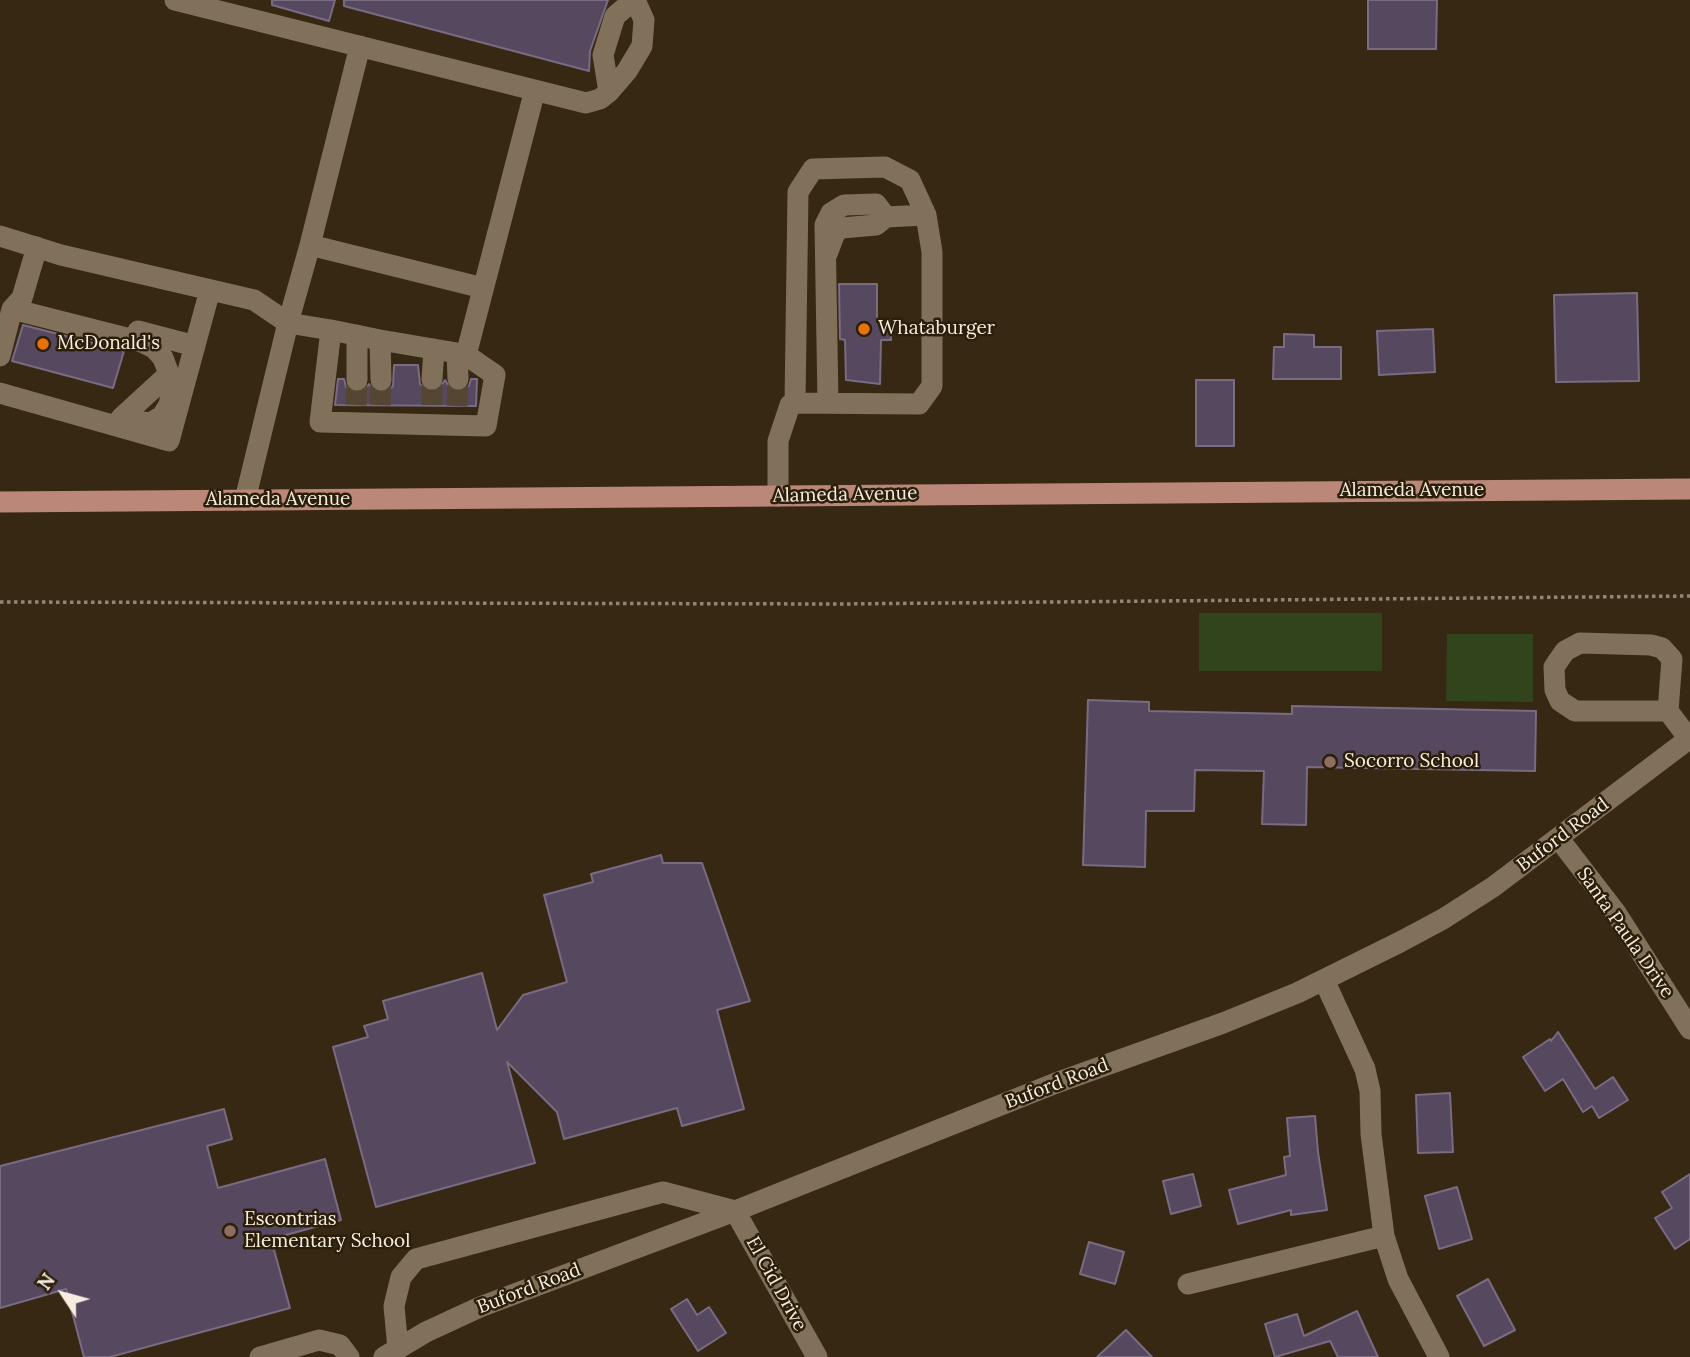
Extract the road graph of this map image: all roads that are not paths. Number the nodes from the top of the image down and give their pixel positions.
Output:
1 (175, 0) edge
2 (634, 0) edge
3 (360, 46) junction
4 (535, 90) junction
5 (609, 92) junction
6 (926, 215) junction
7 (0, 236) edge
8 (310, 245) junction
9 (37, 247) junction
10 (483, 288) junction
11 (210, 290) junction
12 (17, 303) junction
13 (288, 323) junction
14 (331, 330) junction
15 (357, 335) junction
16 (380, 340) junction
17 (195, 346) junction
18 (434, 349) junction
19 (462, 354) junction
20 (0, 356) edge
21 (432, 379) tunnel mouth
22 (458, 379) tunnel mouth
23 (357, 380) tunnel mouth
24 (381, 380) tunnel mouth
25 (0, 393) edge
26 (795, 403) junction
27 (828, 403) junction
28 (88, 418) junction
29 (1690, 489) edge
30 (778, 496) junction
31 (245, 500) junction
32 (0, 502) edge
33 (1668, 711) junction
34 (1689, 739) edge
35 (1559, 839) junction
36 (1324, 980) junction
37 (1690, 1029) edge
38 (735, 1211) junction
39 (1384, 1236) junction
40 (1188, 1284) dead end
41 (391, 1353) edge
42 (260, 1357) edge
43 (349, 1357) edge
44 (817, 1357) edge
45 (1439, 1357) edge

1 - 3 street
2 - 5 street
2 - 5 street
3 - 4 street
3 - 8 street
4 - 5 street
4 - 10 street
6 - 26 street
6 - 27 street
6 - 27 street
7 - 9 street
8 - 10 street
8 - 13 street
9 - 11 street
9 - 12 street
10 - 19 street
11 - 13 street
11 - 17 street
12 - 17 street
12 - 20 street
12 - 28 street
13 - 14 street
13 - 31 street
14 - 15 street
14 - 19 street
15 - 16 street
15 - 23 street
16 - 18 street
16 - 24 street
17 - 28 street
18 - 19 street
18 - 21 street
19 - 22 street
25 - 28 street
26 - 27 street
26 - 30 street
29 - 30 main road, Alameda Avenue
30 - 31 main road, Alameda Avenue
31 - 32 main road, Alameda Avenue
33 - 33 street
33 - 34 street
34 - 35 street, Buford Road
35 - 36 street, Buford Road
35 - 37 street, Santa Paula Drive
36 - 38 street, Buford Road
36 - 39 street
38 - 41 street, Buford Road
38 - 41 street
38 - 44 street, El Cid Drive
39 - 40 street
39 - 45 street
42 - 43 street

